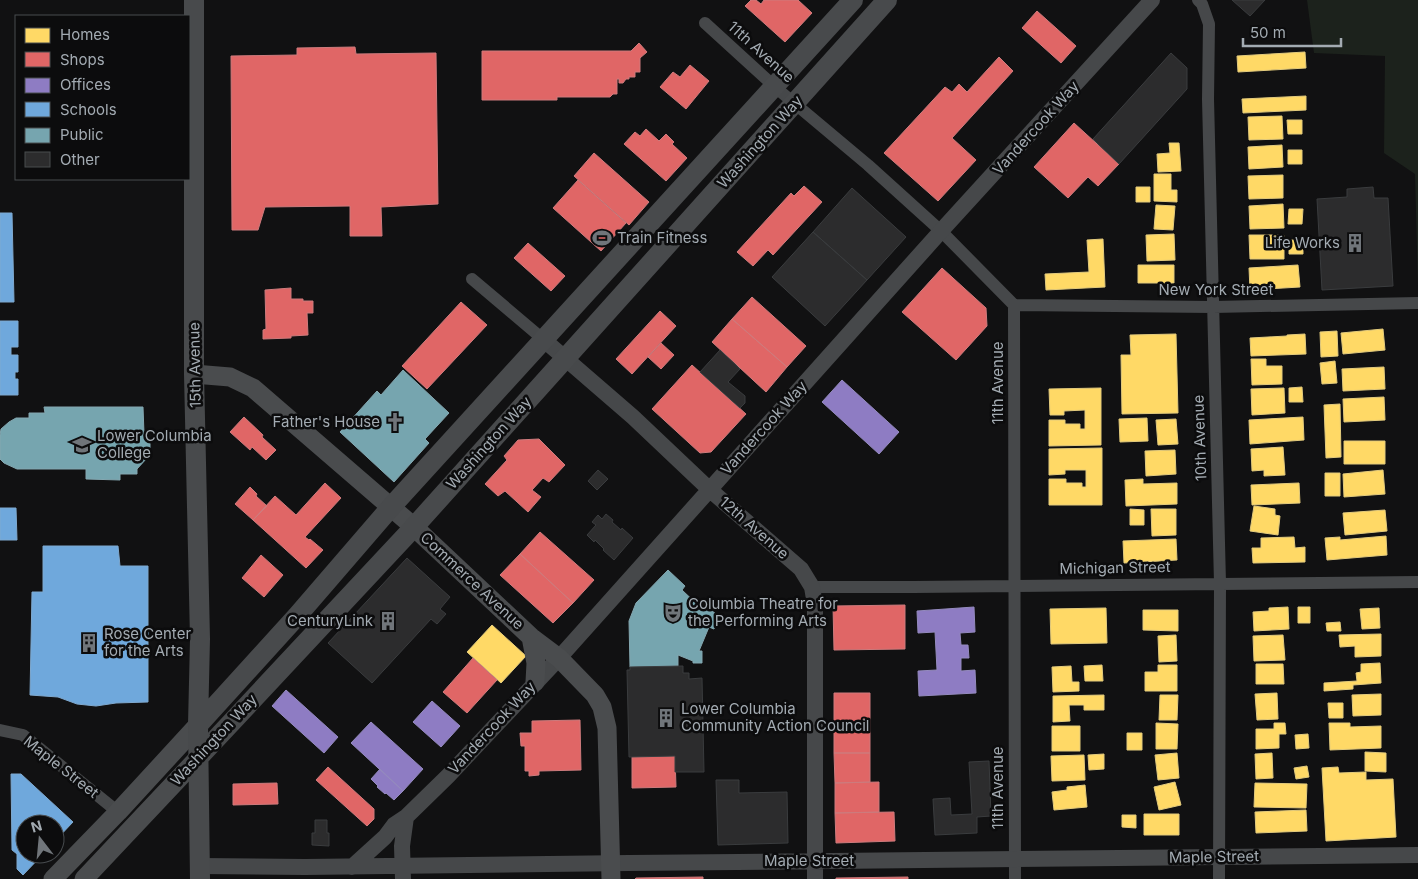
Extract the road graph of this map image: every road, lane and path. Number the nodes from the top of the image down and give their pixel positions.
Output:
1 (194, 0) edge
2 (852, 0) edge
3 (887, 0) edge
4 (1152, 0) edge
5 (1198, 0) edge
6 (705, 22) dead end
7 (775, 87) junction
8 (794, 103) junction
9 (941, 232) junction
10 (472, 279) dead end
11 (1418, 303) edge
12 (1014, 305) junction
13 (1213, 307) junction
14 (544, 340) junction
15 (565, 358) junction
16 (194, 374) junction
17 (709, 490) junction
18 (391, 507) junction
19 (414, 527) junction
20 (1418, 582) edge
21 (1220, 583) junction
22 (1014, 585) junction
23 (812, 587) junction
24 (531, 636) junction
25 (559, 658) junction
26 (535, 682) junction
27 (198, 725) junction
28 (0, 730) edge
29 (199, 756) junction
30 (118, 812) junction
31 (406, 817) junction
32 (1418, 855) edge
33 (1219, 857) junction
34 (1014, 859) junction
35 (815, 862) junction
36 (352, 867) junction
37 (611, 871) edge
38 (200, 872) edge
39 (402, 873) edge
40 (53, 879) edge
41 (84, 879) edge
42 (815, 879) edge
43 (1015, 879) edge
44 (1219, 879) edge

1 - 16 main road, 15th Avenue
2 - 7 main road, Washington Way
3 - 8 main road, Washington Way
4 - 9 street, Vandercook Way
5 - 13 street, 10th Avenue
6 - 7 street, 11th Avenue
7 - 8 street, 11th Avenue
7 - 14 main road, Washington Way
8 - 9 street, 11th Avenue
8 - 15 main road, Washington Way
9 - 12 street, 11th Avenue
9 - 17 street, Vandercook Way
10 - 14 street, 12th Avenue
11 - 13 street, New York Street
12 - 13 street, New York Street
12 - 22 street, 11th Avenue
13 - 21 street, 10th Avenue
14 - 15 street, 12th Avenue
14 - 18 main road, Washington Way
15 - 17 street, 12th Avenue
15 - 19 main road, Washington Way
16 - 18 main road, Commerce Avenue
16 - 27 main road, 15th Avenue
17 - 23 street, 12th Avenue
17 - 25 street, Vandercook Way
18 - 19 main road, Commerce Avenue
18 - 27 main road, Washington Way
19 - 24 main road, Commerce Avenue
19 - 29 main road, Washington Way
20 - 21 street, Michigan Street
21 - 22 street, Michigan Street
21 - 33 street, 10th Avenue
22 - 23 street, Michigan Street
22 - 34 street, 11th Avenue
23 - 35 street, 12th Avenue
24 - 25 main road, Commerce Avenue
24 - 26 main road
25 - 26 street, Vandercook Way
25 - 37 main road, Commerce Avenue
26 - 31 street, Vandercook Way
27 - 29 main road, 15th Avenue
27 - 30 main road, Washington Way
28 - 30 street, Maple Street
29 - 38 main road, 15th Avenue
29 - 41 main road, Washington Way
30 - 40 main road, Washington Way
31 - 36 street, Vandercook Way
31 - 39 street
32 - 33 street, Maple Street
33 - 34 street, Maple Street
33 - 44 street, 10th Avenue
34 - 35 street, Maple Street
34 - 43 street, 11th Avenue
35 - 37 street, Maple Street
35 - 42 street, 12th Avenue
36 - 38 street, Maple Street
36 - 39 street, Maple Street
37 - 39 street, Maple Street

